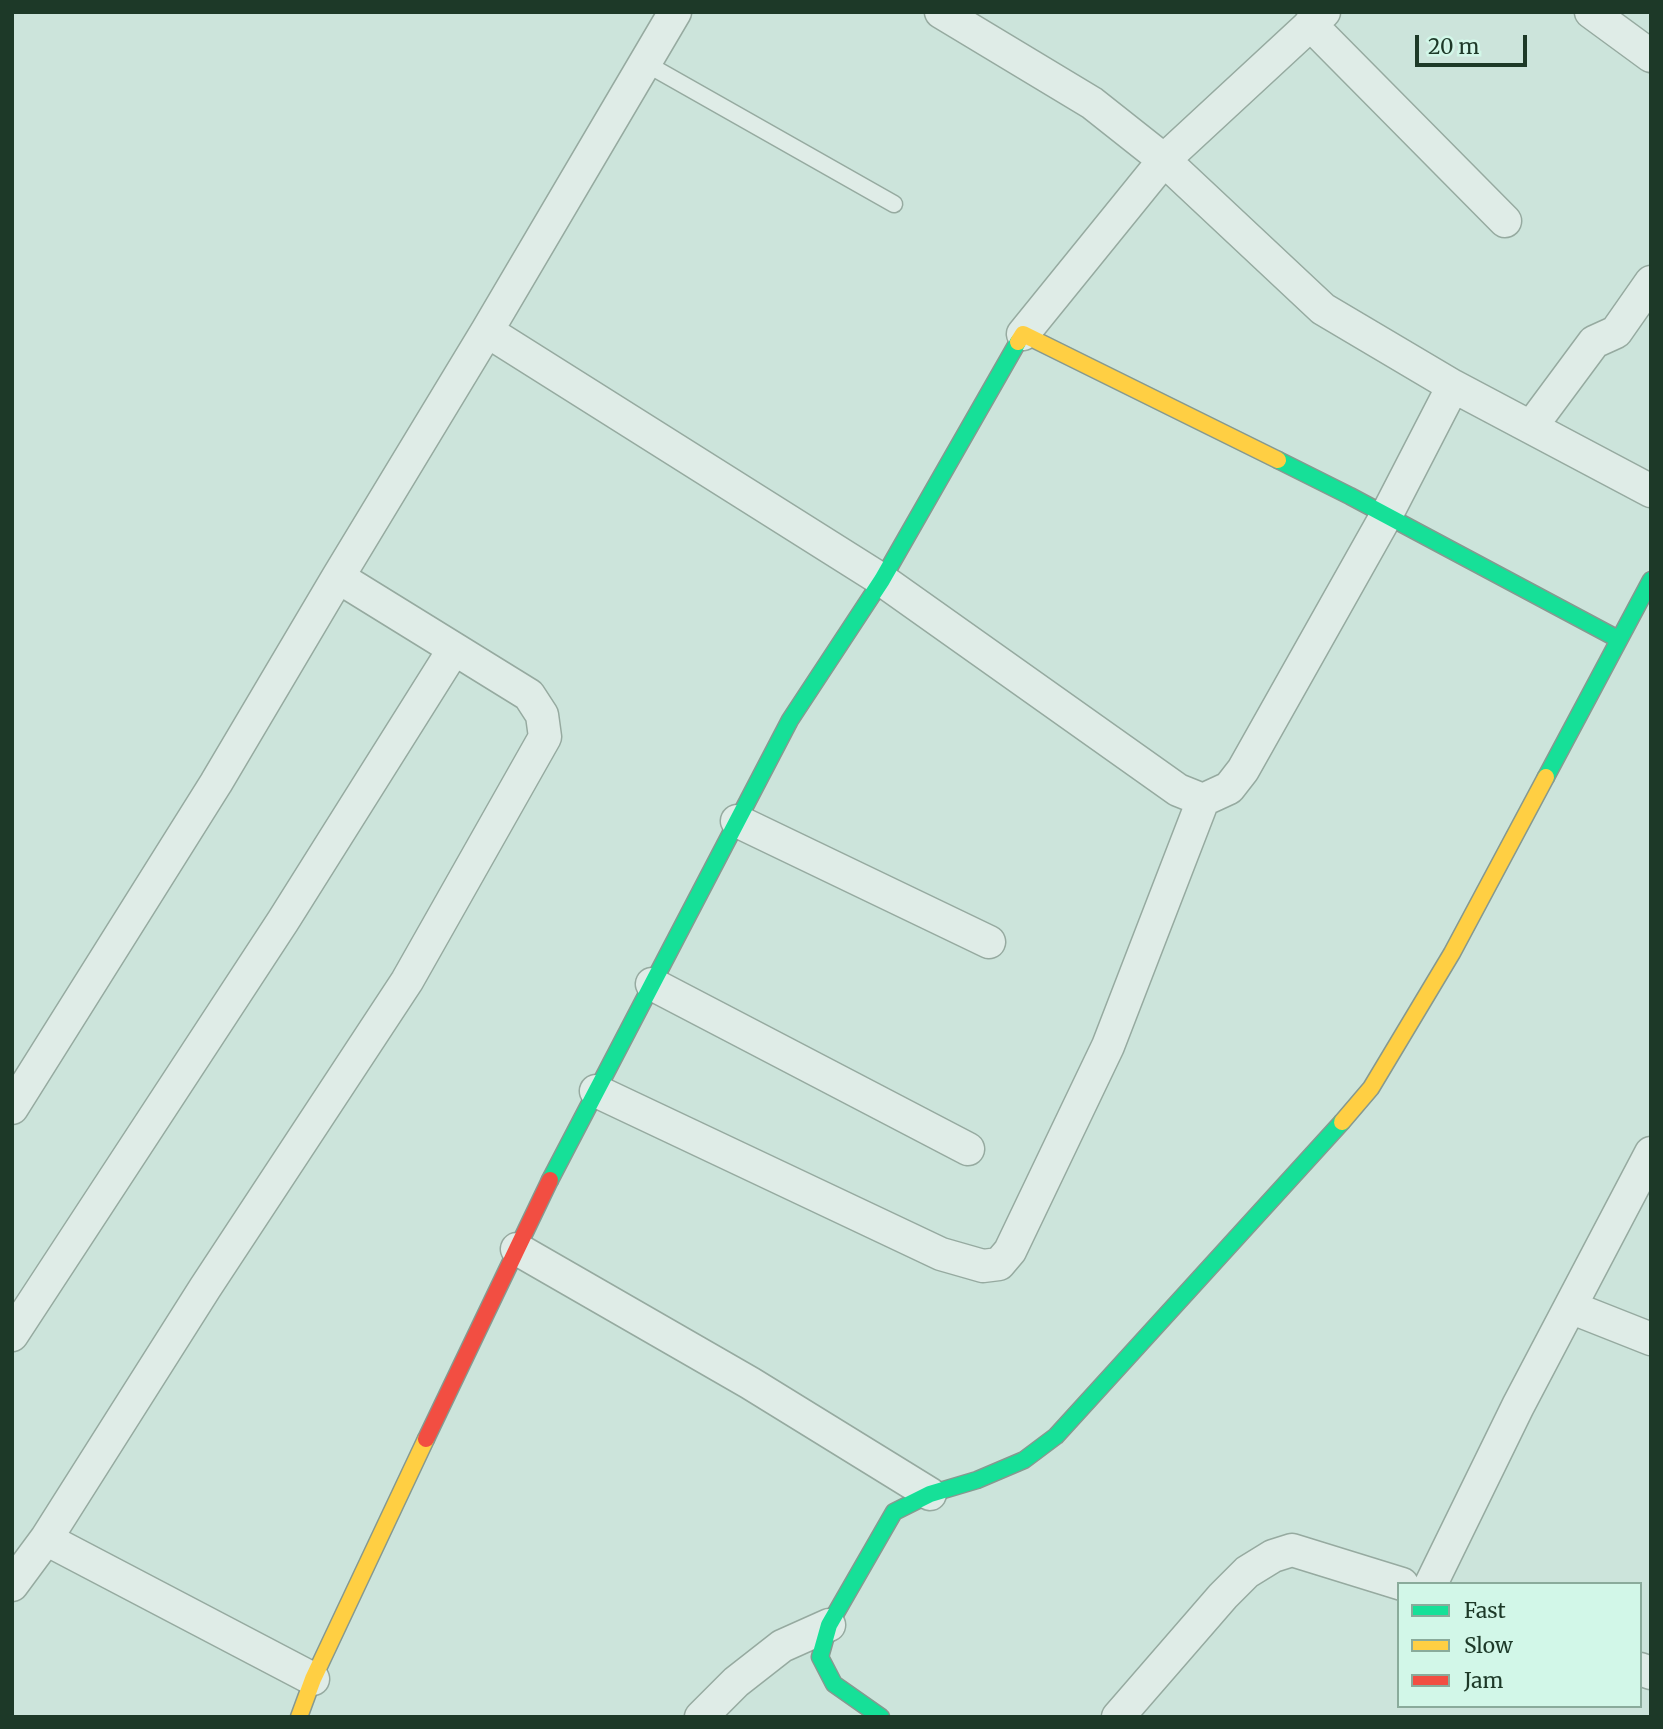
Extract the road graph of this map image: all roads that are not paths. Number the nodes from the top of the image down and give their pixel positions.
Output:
1 (675, 12) edge
2 (941, 12) edge
3 (1591, 12) edge
4 (1317, 18) edge
5 (1651, 56) edge
6 (645, 63) junction
7 (1164, 160) junction
8 (894, 204) dead end
9 (1505, 221) dead end
10 (1651, 282) edge
11 (487, 331) junction
12 (1023, 334) junction
13 (1453, 386) junction
14 (1531, 427) junction
15 (1651, 491) edge
16 (1387, 516) junction
17 (338, 577) junction
18 (882, 580) junction
19 (1651, 580) edge
20 (1618, 639) junction
21 (454, 649) junction
22 (1203, 800) junction
23 (737, 821) junction
24 (989, 942) dead end
25 (652, 984) junction
26 (596, 1091) junction
27 (12, 1108) edge
28 (968, 1149) dead end
29 (1651, 1153) edge
30 (517, 1249) junction
31 (1570, 1307) junction
32 (12, 1335) edge
33 (1651, 1339) edge
34 (930, 1494) junction
35 (46, 1539) junction
36 (1397, 1582) edge
37 (1432, 1582) edge
38 (12, 1585) edge
39 (829, 1625) junction
40 (313, 1679) junction
41 (299, 1717) edge
42 (701, 1717) edge
43 (881, 1717) edge
44 (1118, 1717) edge

1 - 6 street
2 - 7 street
3 - 5 street
4 - 7 street
4 - 9 street
6 - 8 lane
6 - 11 street
7 - 12 street
7 - 13 street
10 - 14 street
11 - 17 street
11 - 18 street
12 - 16 street
12 - 18 street
13 - 14 street
13 - 16 street
14 - 15 street
16 - 20 street
16 - 22 street
17 - 21 street
17 - 27 street
18 - 22 street
18 - 23 street
19 - 20 street
20 - 34 street
21 - 32 street
21 - 35 street
22 - 26 street
23 - 24 street
23 - 25 street
25 - 26 street
25 - 28 street
26 - 30 street
29 - 31 street
30 - 34 street
30 - 40 street
31 - 33 street
31 - 37 street
34 - 39 street
35 - 38 street
35 - 40 street
36 - 44 street
39 - 42 street
39 - 43 street
40 - 41 street

